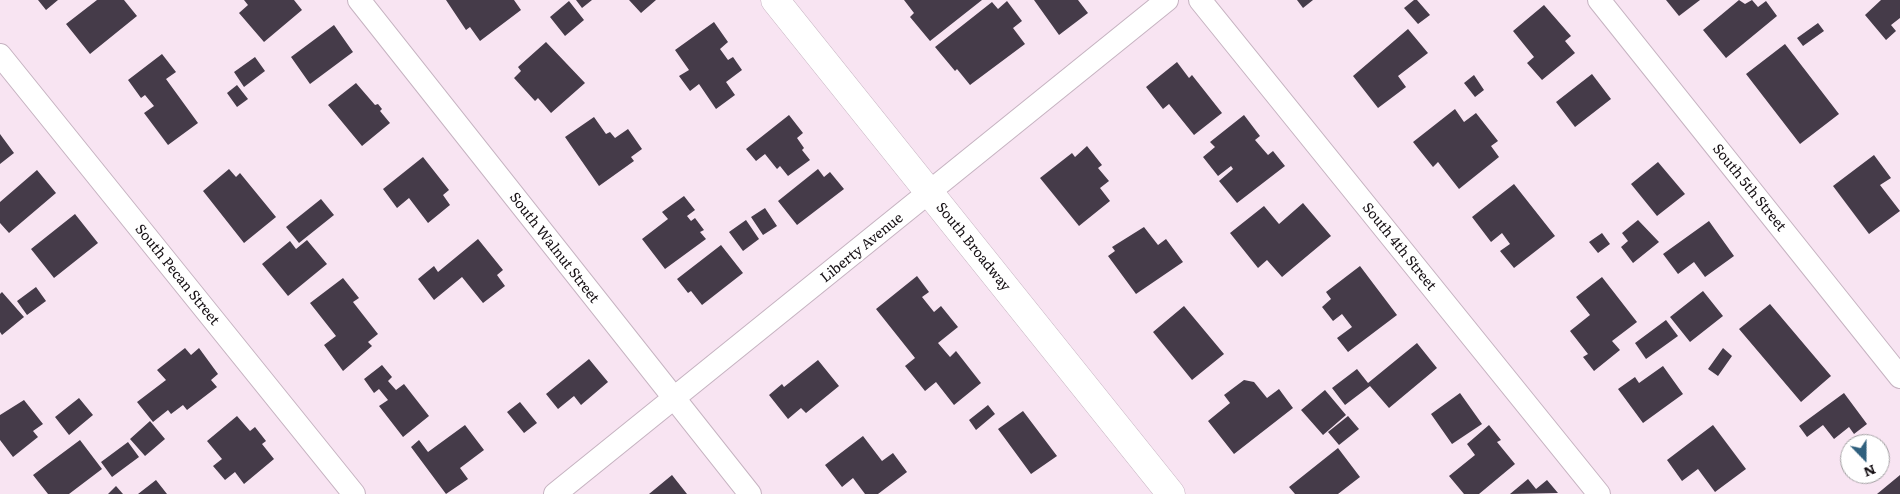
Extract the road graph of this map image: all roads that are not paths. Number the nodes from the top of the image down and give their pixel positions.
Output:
1 (359, 0) edge
2 (775, 0) edge
3 (1167, 0) edge
4 (1200, 0) edge
5 (1599, 0) edge
6 (0, 55) edge
7 (930, 193) junction
8 (1900, 377) edge
9 (673, 398) junction
10 (354, 494) edge
11 (555, 494) edge
12 (750, 494) edge
13 (1171, 494) edge
14 (1599, 494) edge

1 - 9 street, South Walnut Street
2 - 7 street, South Broadway
3 - 7 street, Liberty Avenue
4 - 14 street, South 4th Street
5 - 8 street, South 5th Street
6 - 10 street, South Pecan Street
7 - 9 street, Liberty Avenue
7 - 13 street, South Broadway
9 - 11 street, Liberty Avenue
9 - 12 street, South Walnut Street

